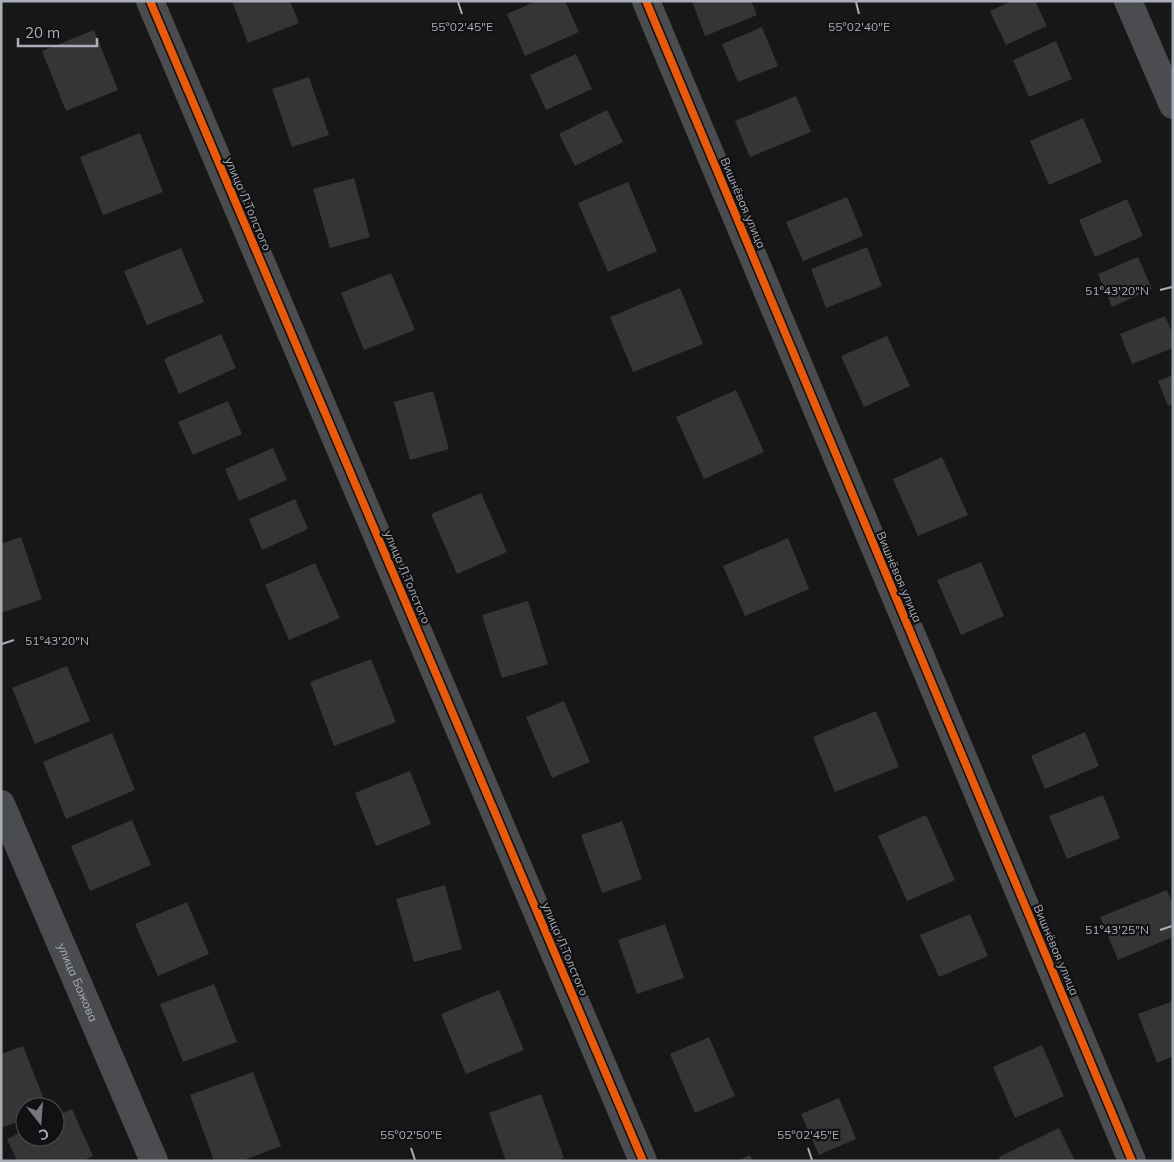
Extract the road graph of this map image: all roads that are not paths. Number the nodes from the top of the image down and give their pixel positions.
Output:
1 (150, 1) edge
2 (646, 1) edge
3 (1128, 1) edge
4 (1173, 105) edge
5 (1, 804) edge
6 (154, 1161) edge
7 (643, 1161) edge
8 (1132, 1161) edge

1 - 7 street, улица Л.Толстого
2 - 8 street, Вишнёвая улица
3 - 4 street
5 - 6 street, улица Бажова

